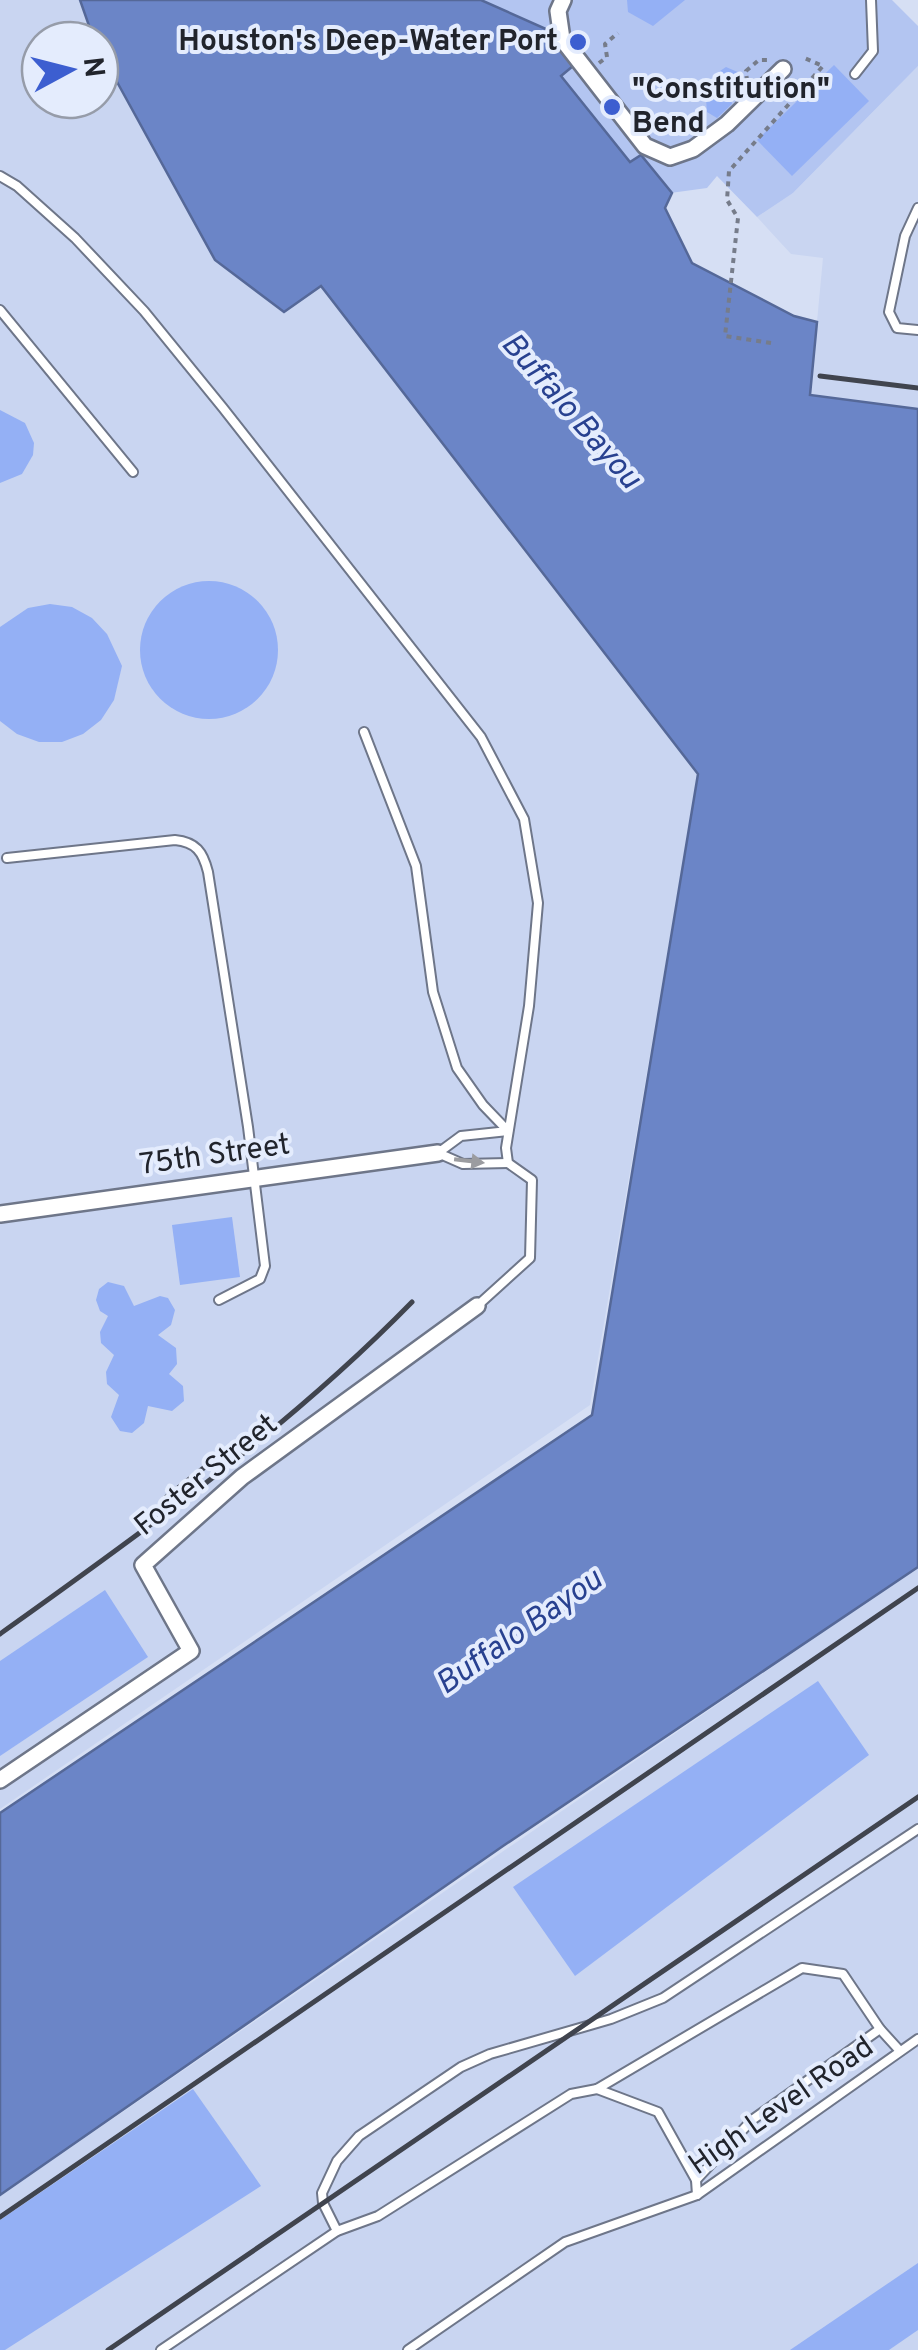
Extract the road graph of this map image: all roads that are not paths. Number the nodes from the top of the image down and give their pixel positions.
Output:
1 (563, 0) edge
2 (871, 0) edge
3 (782, 68) dead end
4 (855, 74) dead end
5 (0, 176) edge
6 (918, 208) edge
7 (0, 310) edge
8 (918, 330) edge
9 (133, 472) dead end
10 (364, 732) dead end
11 (6, 858) dead end
12 (508, 1131) junction
13 (438, 1153) junction
14 (508, 1163) junction
15 (255, 1178) junction
16 (0, 1214) edge
17 (219, 1300) dead end
18 (476, 1306) joint
19 (0, 1780) edge
20 (918, 1829) edge
21 (880, 2029) junction
22 (918, 2039) edge
23 (900, 2051) junction
24 (597, 2089) junction
25 (696, 2180) junction
26 (697, 2196) junction
27 (337, 2231) junction
28 (161, 2350) edge
29 (408, 2350) edge

1 - 3 street
2 - 4 lane
5 - 12 lane
6 - 8 lane
7 - 9 lane
10 - 12 lane
11 - 15 lane
12 - 13 lane
12 - 14 lane
13 -> 14 lane
13 - 15 street, 75th Street
14 - 18 lane
15 - 16 street, 75th Street
15 - 17 lane
18 - 19 street, Foster Street
20 - 27 lane
21 - 23 lane
21 - 24 lane
21 - 25 lane
22 - 23 lane, High Level Road
23 - 26 lane, High Level Road
24 - 25 lane
24 - 27 lane
25 - 26 lane
26 - 29 lane, High Level Road
27 - 28 lane

